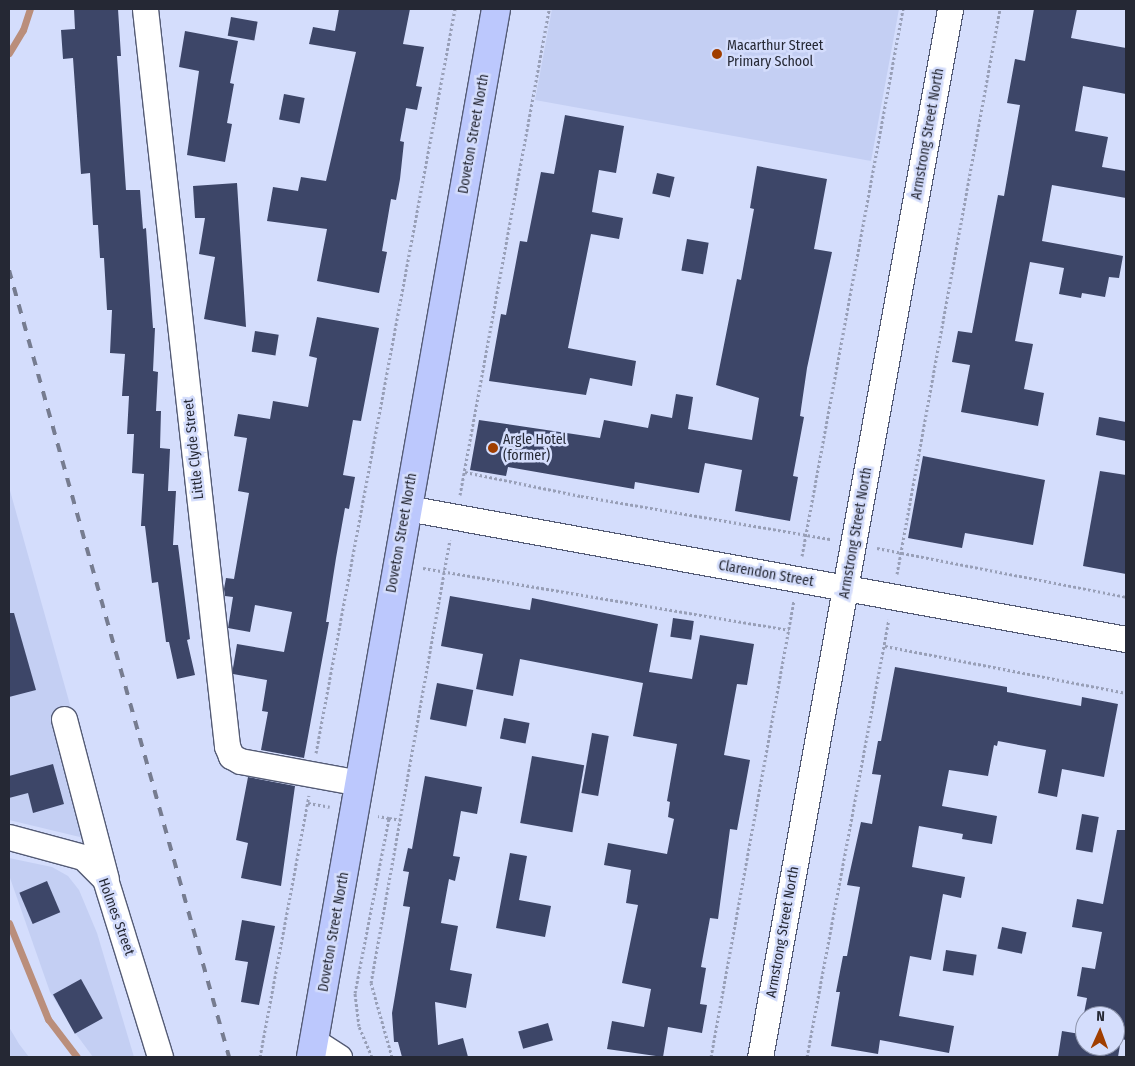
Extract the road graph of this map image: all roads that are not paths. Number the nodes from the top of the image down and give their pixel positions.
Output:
1 (145, 9) edge
2 (496, 9) edge
3 (950, 9) edge
4 (407, 508) junction
5 (846, 588) junction
6 (1126, 639) edge
7 (64, 719) dead end
8 (360, 783) junction
9 (9, 837) edge
10 (108, 886) junction
11 (313, 1049) edge
12 (160, 1057) edge
13 (339, 1057) edge
14 (760, 1057) edge

1 - 8 street, Little Clyde Street
2 - 4 main road, Doveton Street North
3 - 5 street, Armstrong Street North
4 - 5 street, Clarendon Street
4 - 8 main road, Doveton Street North
5 - 6 street, Clarendon Street
5 - 14 street, Armstrong Street North
7 - 10 street
8 - 11 main road, Doveton Street North
9 - 10 street, Holmes Street
10 - 12 street, Holmes Street
11 - 13 street

